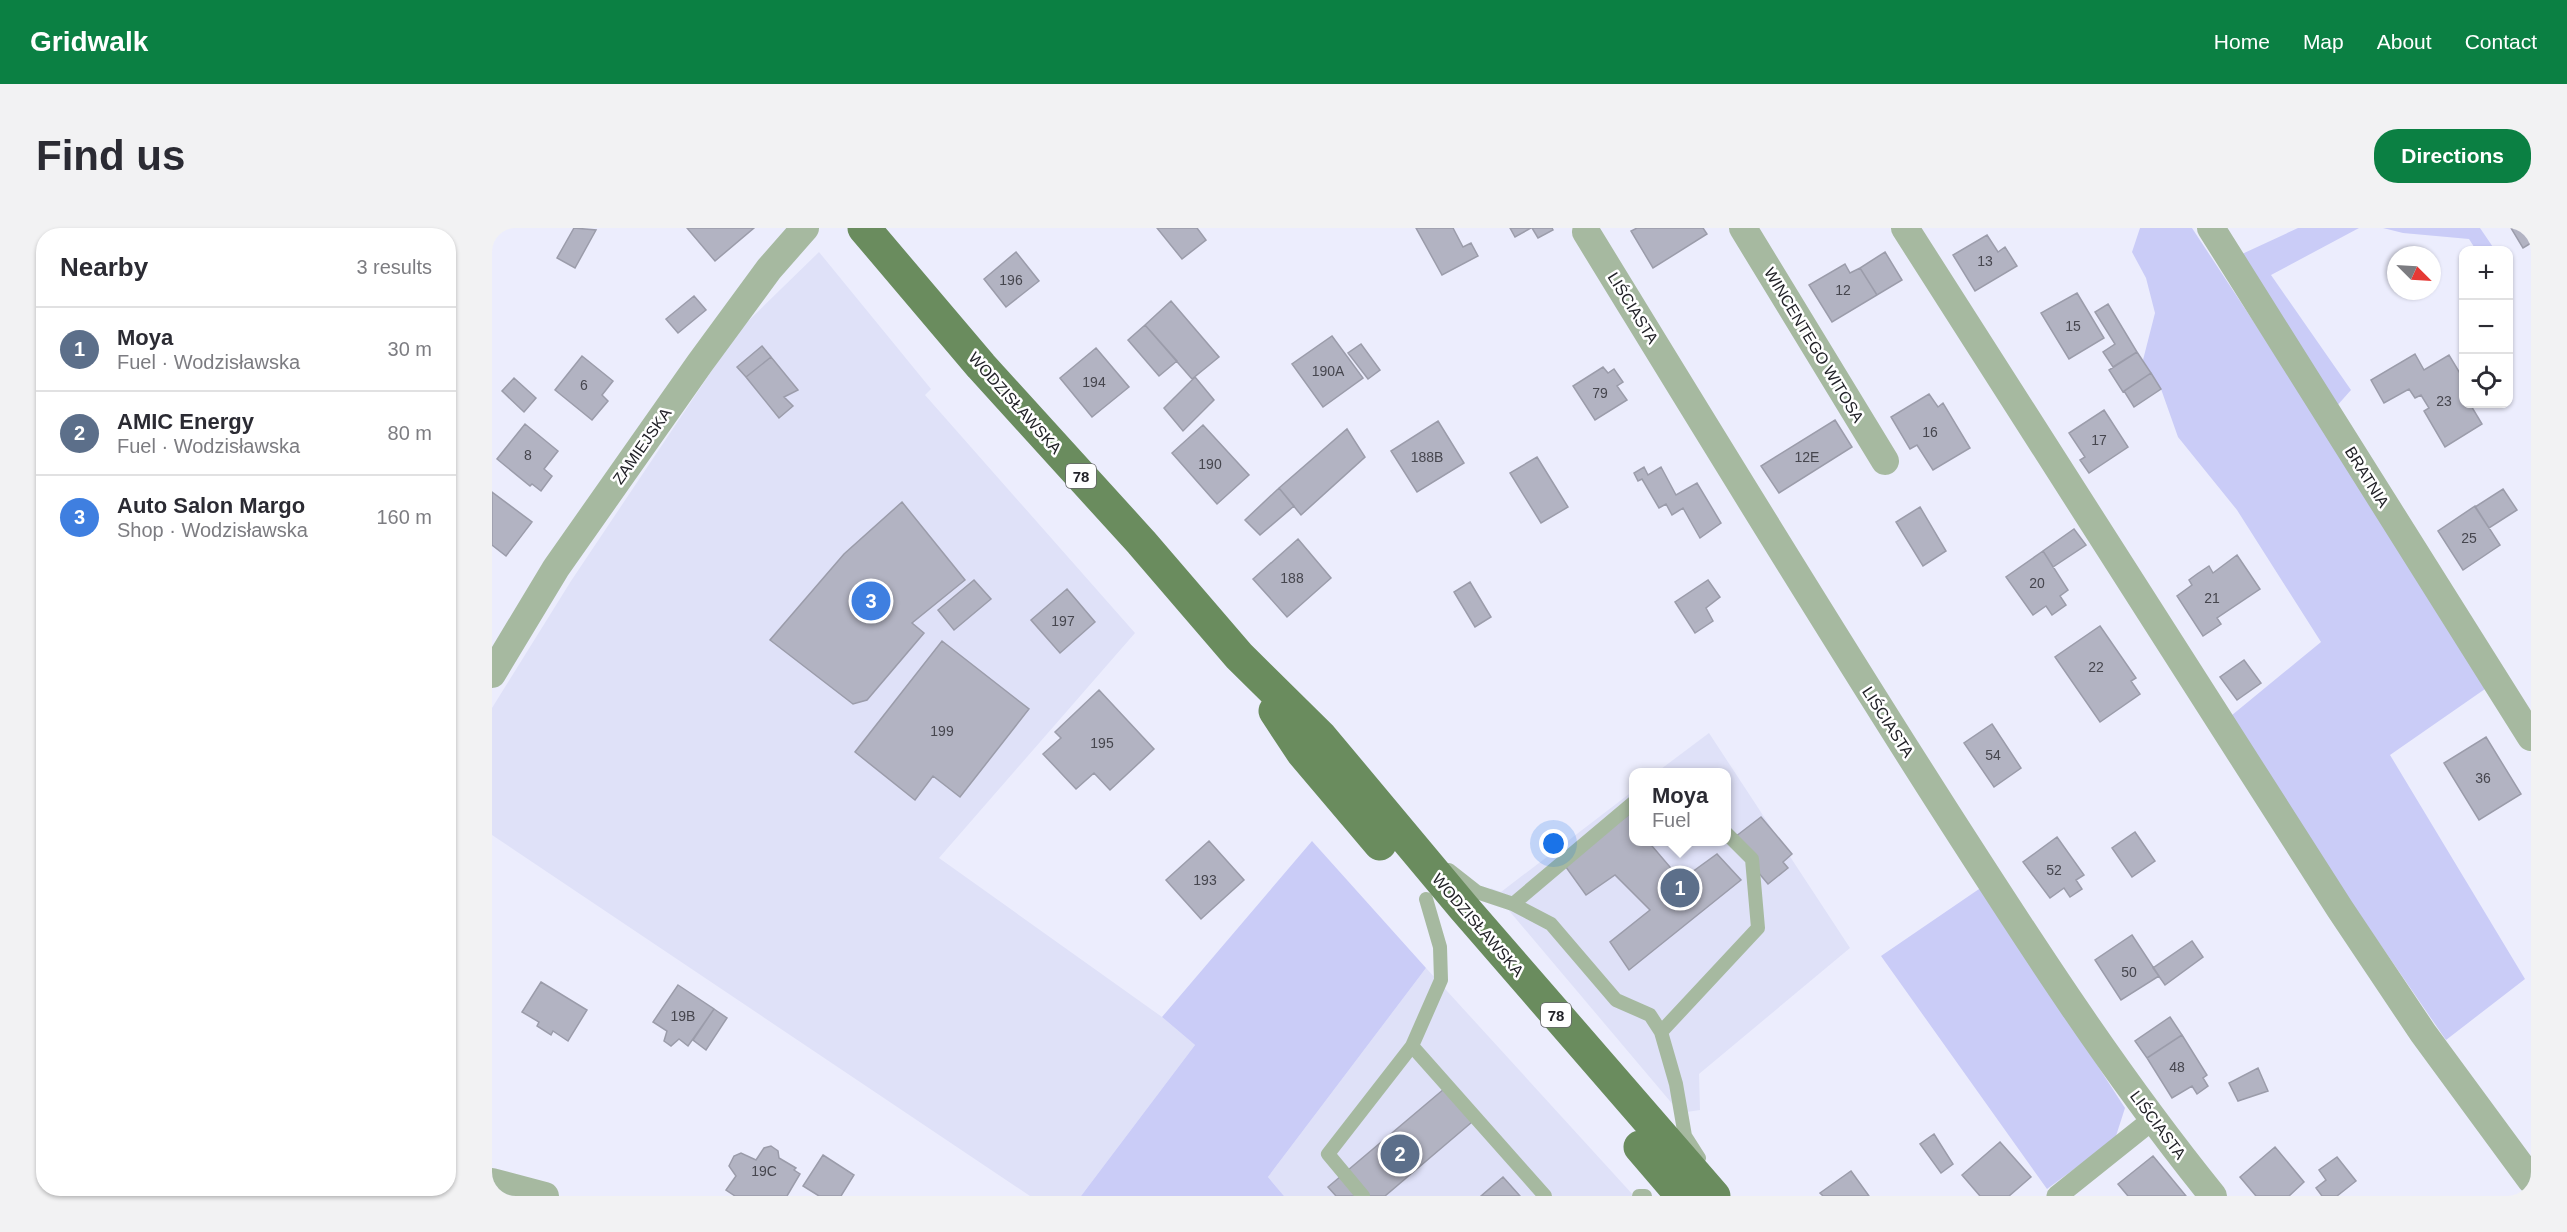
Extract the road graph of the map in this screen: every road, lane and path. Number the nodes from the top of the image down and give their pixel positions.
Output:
1 (805, 228) edge
2 (864, 228) edge
3 (1743, 228) edge
4 (1905, 228) edge
5 (2211, 228) edge
6 (1586, 232) dead end
7 (1885, 461) dead end
8 (1239, 656) junction
9 (492, 674) edge
10 (2528, 728) edge
11 (1629, 806) edge
12 (1399, 832) junction
13 (1731, 838) edge
14 (1426, 899) junction
15 (1513, 904) junction
16 (1661, 1032) junction
17 (1412, 1046) junction
18 (2152, 1120) junction
19 (2531, 1180) edge
20 (492, 1182) edge
21 (545, 1196) edge
22 (1364, 1196) edge
23 (1545, 1196) edge
24 (1639, 1196) edge
25 (1645, 1196) edge
26 (1682, 1196) edge
27 (1714, 1196) edge
28 (1722, 1196) edge
29 (2057, 1196) edge
30 (2213, 1196) edge

1 - 9 street, ZAMIEJSKA
2 - 8 main road, WODZISŁAWSKA / 78
3 - 7 street, WINCENTEGO WITOSA
4 - 19 street
5 - 10 street, BRATNIA
6 - 18 street, LIŚCIASTA
8 - 12 main road, WODZISŁAWSKA / 78
8 - 14 main road, WODZISŁAWSKA / 78
11 - 15 lane
12 - 15 lane
12 - 27 main road, WODZISŁAWSKA / 78
13 - 16 lane
14 - 17 lane
14 - 26 main road, WODZISŁAWSKA / 78
15 - 16 lane
16 - 28 lane
17 - 22 lane
17 - 23 lane
18 - 29 street
18 - 30 street, LIŚCIASTA
20 - 21 street
24 - 25 lane

